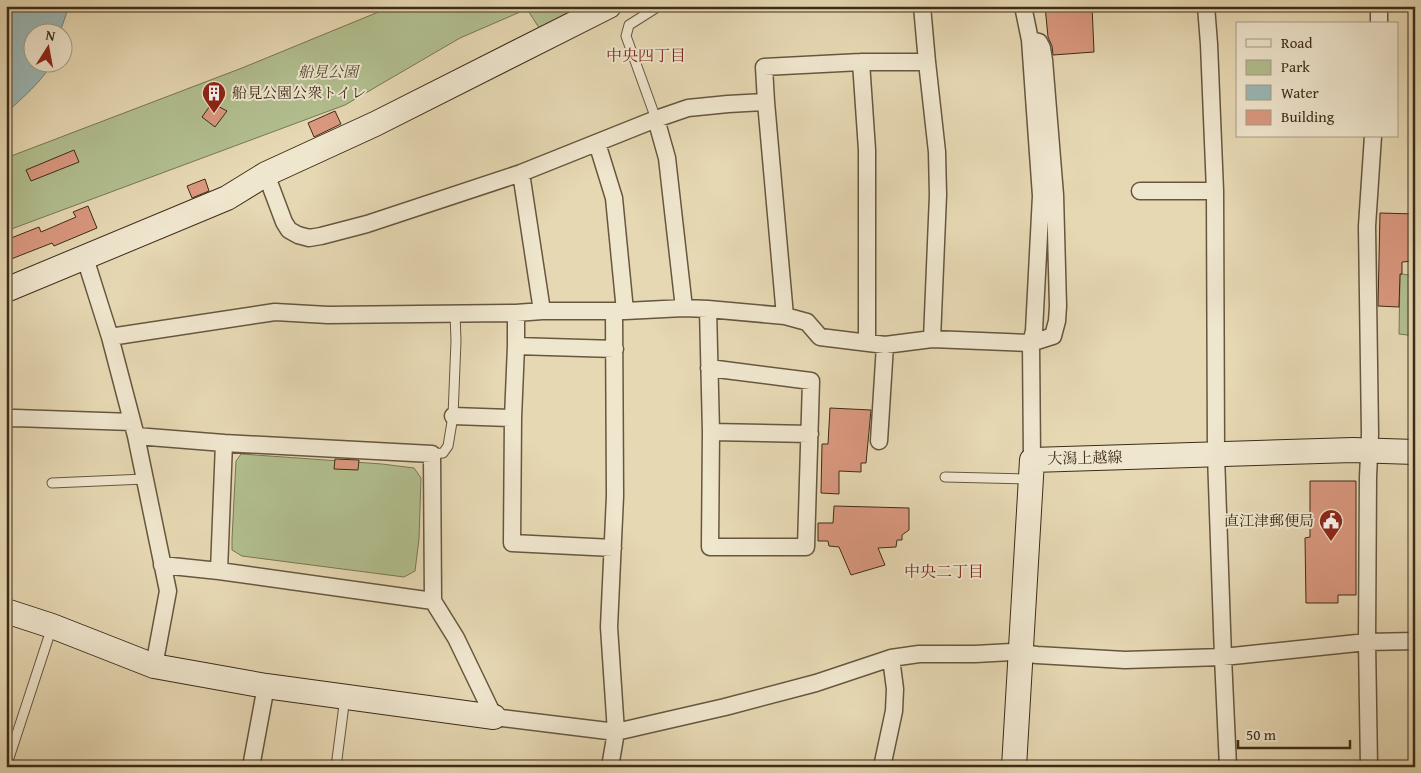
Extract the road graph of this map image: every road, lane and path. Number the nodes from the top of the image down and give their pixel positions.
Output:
1 (609, 6) edge
2 (659, 6) edge
3 (922, 6) edge
4 (1023, 6) edge
5 (1206, 6) edge
6 (1380, 6) edge
7 (1379, 22) edge
8 (1030, 40) junction
9 (861, 62) junction
10 (927, 62) junction
11 (766, 102) junction
12 (656, 118) junction
13 (1373, 138) edge
14 (597, 143) junction
15 (521, 173) junction
16 (266, 174) junction
17 (1216, 190) junction
18 (1140, 191) dead end
19 (85, 258) junction
20 (6, 290) edge
21 (684, 308) junction
22 (708, 309) junction
23 (542, 311) junction
24 (620, 311) junction
25 (516, 313) junction
26 (455, 314) junction
27 (785, 316) junction
28 (110, 337) junction
29 (932, 339) junction
30 (866, 343) junction
31 (1031, 343) junction
32 (516, 346) junction
33 (885, 346) junction
34 (615, 349) junction
35 (710, 368) junction
36 (454, 416) junction
37 (513, 418) junction
38 (6, 419) edge
39 (134, 429) junction
40 (711, 432) junction
41 (810, 434) junction
42 (879, 441) dead end
43 (224, 443) junction
44 (1369, 450) junction
45 (1415, 452) edge
46 (432, 454) junction
47 (1216, 455) junction
48 (1032, 470) junction
49 (945, 477) dead end
50 (144, 479) junction
51 (52, 483) dead end
52 (613, 548) junction
53 (162, 566) junction
54 (219, 571) junction
55 (432, 601) junction
56 (6, 611) edge
57 (52, 626) junction
58 (1415, 641) edge
59 (1367, 642) junction
60 (1022, 653) junction
61 (1223, 657) junction
62 (891, 658) junction
63 (154, 666) junction
64 (266, 686) junction
65 (345, 697) junction
66 (494, 717) junction
67 (616, 732) junction
68 (6, 767) edge
69 (251, 767) edge
70 (336, 767) edge
71 (610, 767) edge
72 (882, 767) edge
73 (1014, 767) edge
74 (1228, 767) edge
75 (1369, 767) edge

1 - 16 street
2 - 12 lane
3 - 10 street
4 - 8 street
5 - 17 street
6 - 7 street
8 - 31 street
8 - 31 street
9 - 10 street
9 - 11 street
9 - 30 street
10 - 29 street
11 - 12 street
11 - 27 street
12 - 14 street
12 - 21 street
13 - 44 street
14 - 15 street
14 - 24 street
15 - 16 street
15 - 23 street
16 - 19 street
17 - 18 street
17 - 47 street
19 - 20 street
19 - 28 street
21 - 22 street
21 - 24 street
22 - 27 street
22 - 35 street
23 - 24 street
23 - 25 street
24 - 34 street
25 - 26 street
25 - 32 street
26 - 28 street
26 - 36 lane
27 - 30 street
28 - 39 street
29 - 31 street
29 - 33 street
30 - 33 street
31 - 48 street
32 - 34 street
32 - 37 street
33 - 42 street
34 - 52 street
35 - 40 street
35 - 41 street
36 - 37 street
36 - 46 lane
37 - 52 street
38 - 39 street
39 - 43 street
39 - 50 street
40 - 41 street
40 - 41 street
43 - 46 street
43 - 54 street
44 - 45 street, 大潟上越線
44 - 47 street, 大潟上越線
44 - 59 street
46 - 55 street
47 - 48 street, 大潟上越線
47 - 61 street
48 - 49 lane
48 - 60 street, 大潟上越線
50 - 51 lane
50 - 53 street
52 - 67 street
53 - 54 street
53 - 63 street
54 - 55 street
55 - 66 street
56 - 57 street
57 - 63 street
57 - 68 lane
58 - 59 street
59 - 61 street
59 - 75 street
60 - 61 street
60 - 62 street
60 - 73 street, 大潟上越線
61 - 74 street
62 - 67 street
62 - 72 street
63 - 64 street
64 - 65 street
64 - 69 street
65 - 66 street
65 - 70 lane
66 - 67 street
67 - 71 street

